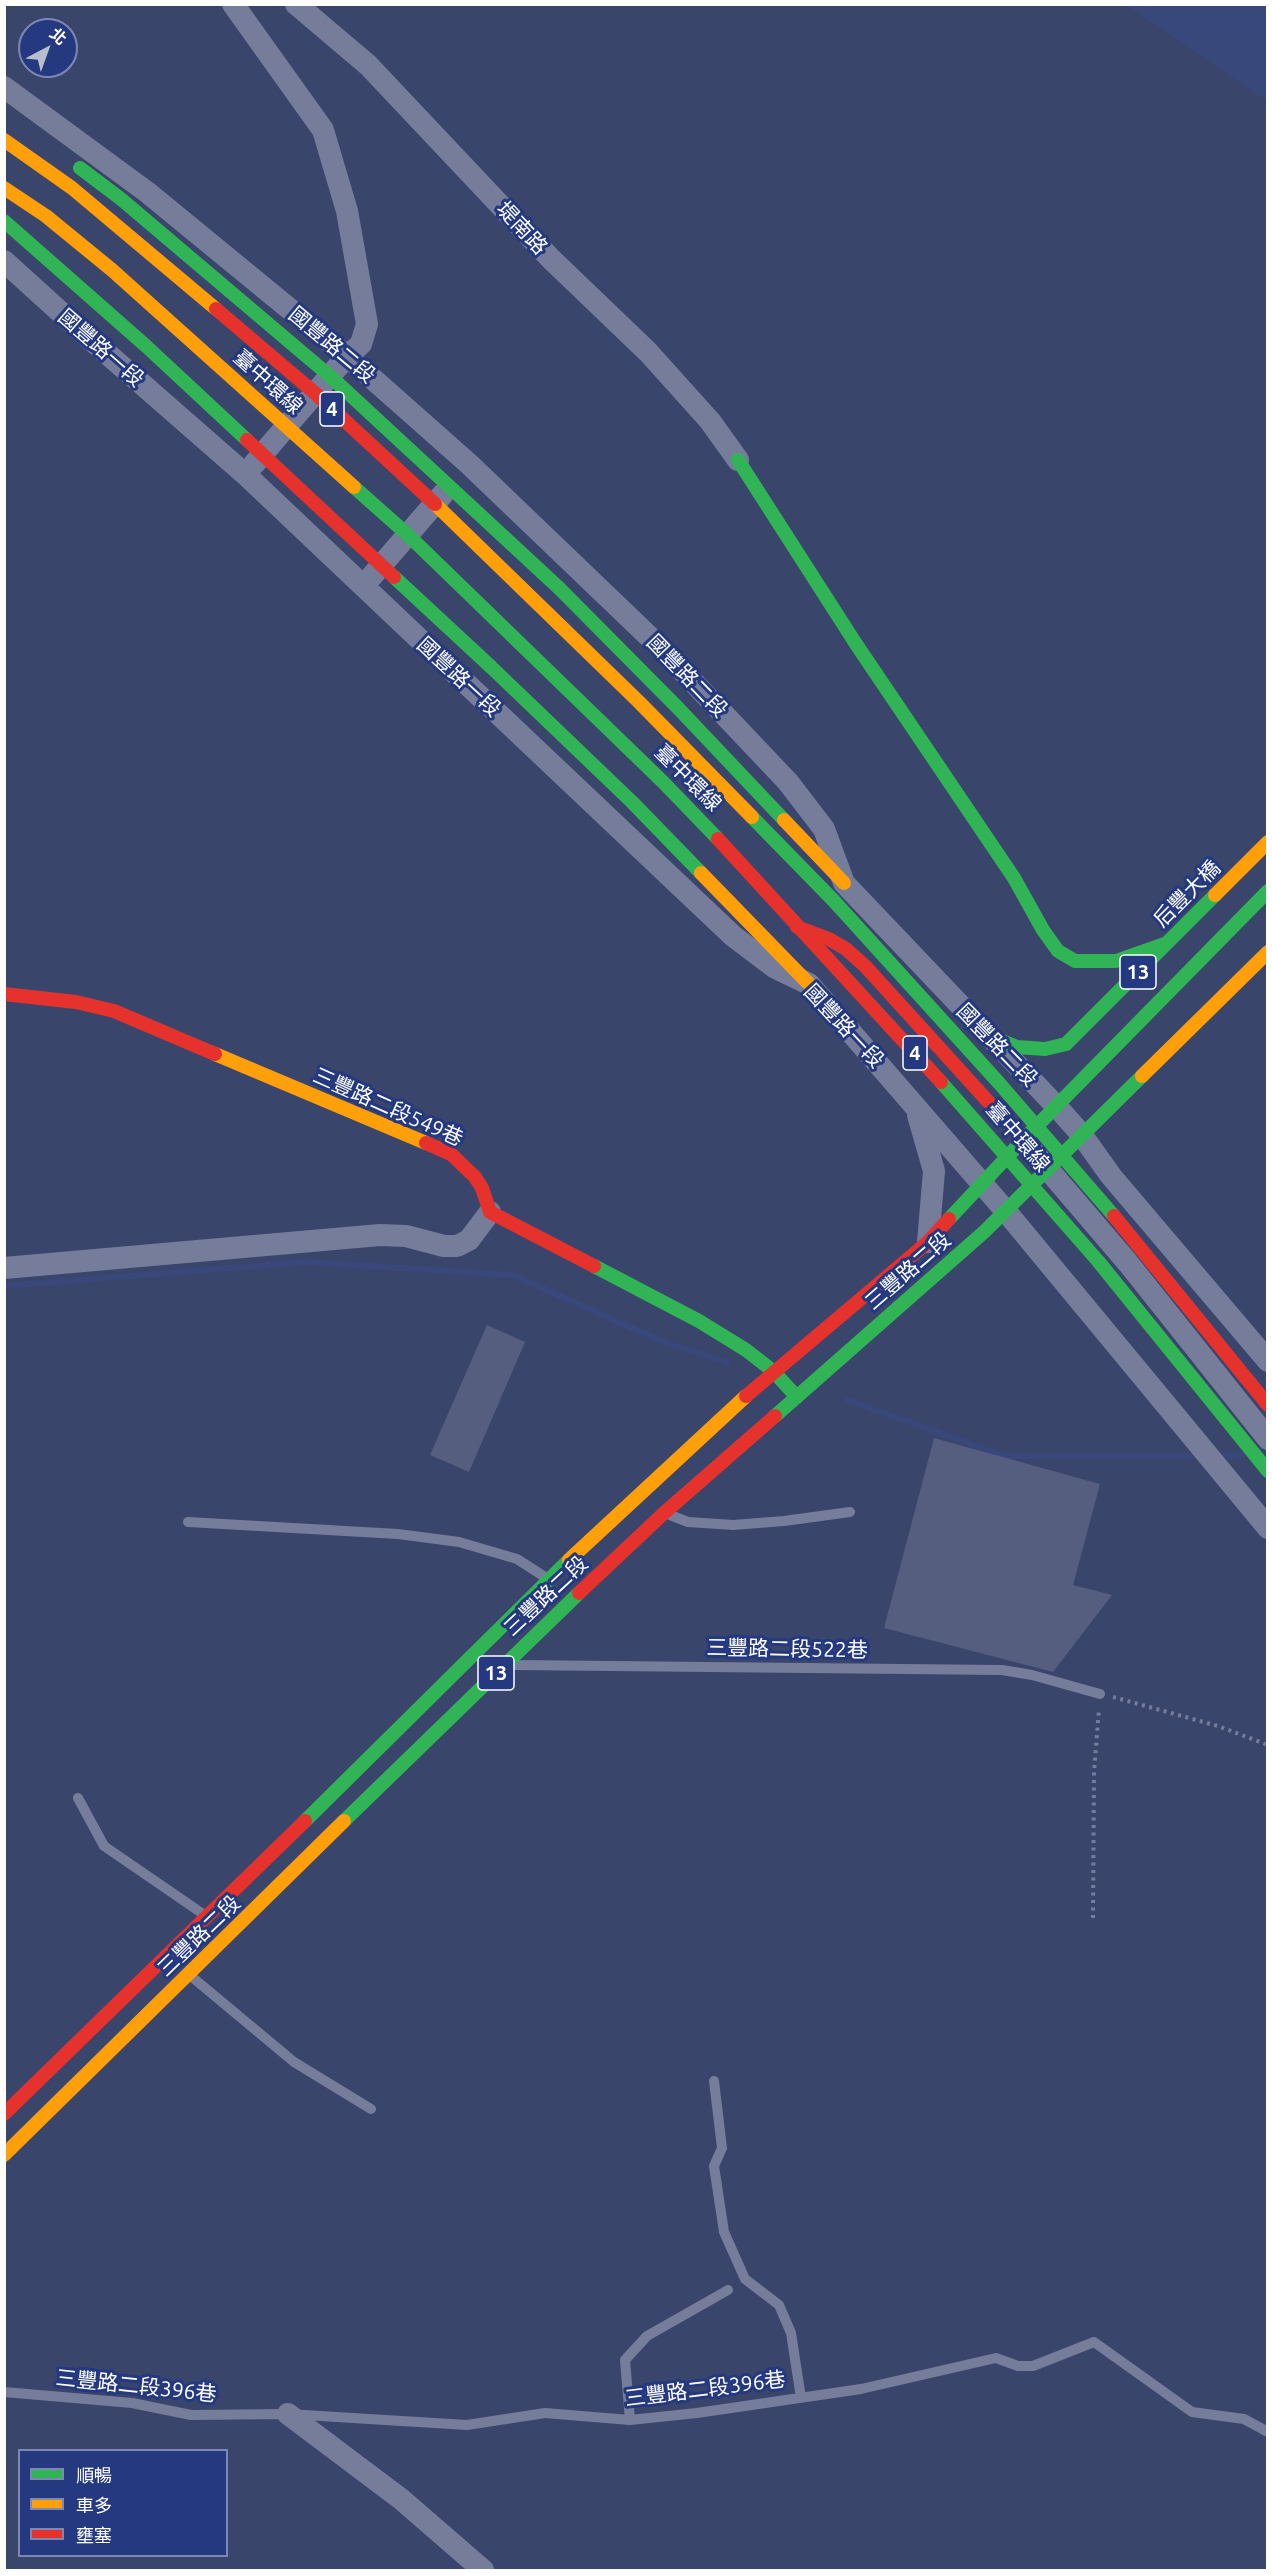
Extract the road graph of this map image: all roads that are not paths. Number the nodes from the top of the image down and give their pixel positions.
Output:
1 (233, 4) edge
2 (296, 4) edge
3 (4, 87) edge
4 (4, 140) edge
5 (64, 156) dead end
6 (4, 188) edge
7 (4, 221) edge
8 (4, 261) edge
9 (347, 356) junction
10 (738, 460) joint
11 (469, 464) junction
12 (246, 475) junction
13 (363, 586) junction
14 (1268, 842) edge
15 (844, 883) junction
16 (1268, 891) edge
17 (733, 904) junction
18 (1167, 943) junction
19 (1268, 952) edge
20 (809, 984) junction
21 (4, 994) edge
22 (987, 1035) junction
23 (907, 1095) junction
24 (1058, 1108) junction
25 (1081, 1134) junction
26 (1023, 1140) junction
27 (1047, 1168) junction
28 (982, 1184) junction
29 (1004, 1209) junction
30 (490, 1212) junction
31 (928, 1242) junction
32 (4, 1268) edge
33 (1268, 1361) edge
34 (773, 1371) junction
35 (797, 1397) junction
36 (1268, 1405) edge
37 (1268, 1439) edge
38 (1268, 1471) edge
39 (850, 1512) dead end
40 (664, 1513) junction
41 (188, 1522) dead end
42 (1268, 1528) edge
43 (548, 1579) junction
44 (490, 1656) junction
45 (1100, 1694) road end
46 (78, 1798) dead end
47 (219, 1926) junction
48 (189, 1975) junction
49 (714, 2081) dead end
50 (371, 2109) dead end
51 (4, 2114) edge
52 (4, 2155) edge
53 (728, 2289) dead end
54 (4, 2392) edge
55 (801, 2398) junction
56 (288, 2414) junction
57 (630, 2420) junction
58 (1268, 2432) edge
59 (475, 2568) edge

1 - 9 street
2 - 10 street, 堤南路
3 - 9 street, 國豐路二段
4 - 36 main road, 臺中環線 / 4, bridge
5 - 15 main road, bridge
6 - 38 main road, 臺中環線 / 4, bridge
7 - 17 main road, bridge
8 - 12 street, 國豐路一段
9 - 11 street, 國豐路二段
9 - 12 street
10 - 18 main road
11 - 13 street
11 - 15 street, 國豐路二段
12 - 13 street, 國豐路一段
13 - 20 street, 國豐路一段
14 - 18 main road, 后豐大橋 / 13
15 - 22 street, 國豐路二段
16 - 24 main road, 13
17 - 20 main road
17 - 26 main road
18 - 22 main road, 后豐大橋 / 13
19 - 25 main road, 13
20 - 23 street, 國豐路一段
21 - 30 main road, 三豐路二段549巷
22 - 24 street, 國豐路二段
23 - 28 street
23 - 31 street
24 - 25 street, 國豐路二段
24 - 26 main road, 三豐路二段 / 13
25 - 27 main road, 三豐路二段 / 13
25 - 33 street, 國豐路二段
26 - 27 street
26 - 28 main road, 三豐路二段 / 13
27 - 29 main road, 三豐路二段 / 13
27 - 37 street
28 - 29 street
28 - 31 main road, 三豐路二段 / 13
29 - 35 main road, 三豐路二段 / 13
29 - 42 street
30 - 32 street
30 - 34 main road
31 - 34 main road, 三豐路二段 / 13
34 - 35 main road
34 - 43 main road, 三豐路二段 / 13
35 - 40 main road, 三豐路二段 / 13
39 - 40 lane
40 - 44 main road, 三豐路二段 / 13
41 - 43 lane
43 - 44 main road, 三豐路二段 / 13
44 - 45 lane, 三豐路二段522巷
44 - 47 main road, 三豐路二段 / 13
44 - 47 main road, 三豐路二段 / 13
46 - 47 lane
47 - 48 main road, 三豐路二段 / 13
47 - 51 main road, 三豐路二段 / 13
48 - 50 lane
48 - 52 main road, 三豐路二段 / 13
49 - 55 lane
53 - 57 lane
54 - 56 lane, 三豐路二段396巷
55 - 57 lane, 三豐路二段396巷
55 - 58 lane, 三豐路二段396巷
56 - 57 lane, 三豐路二段396巷
56 - 59 street

